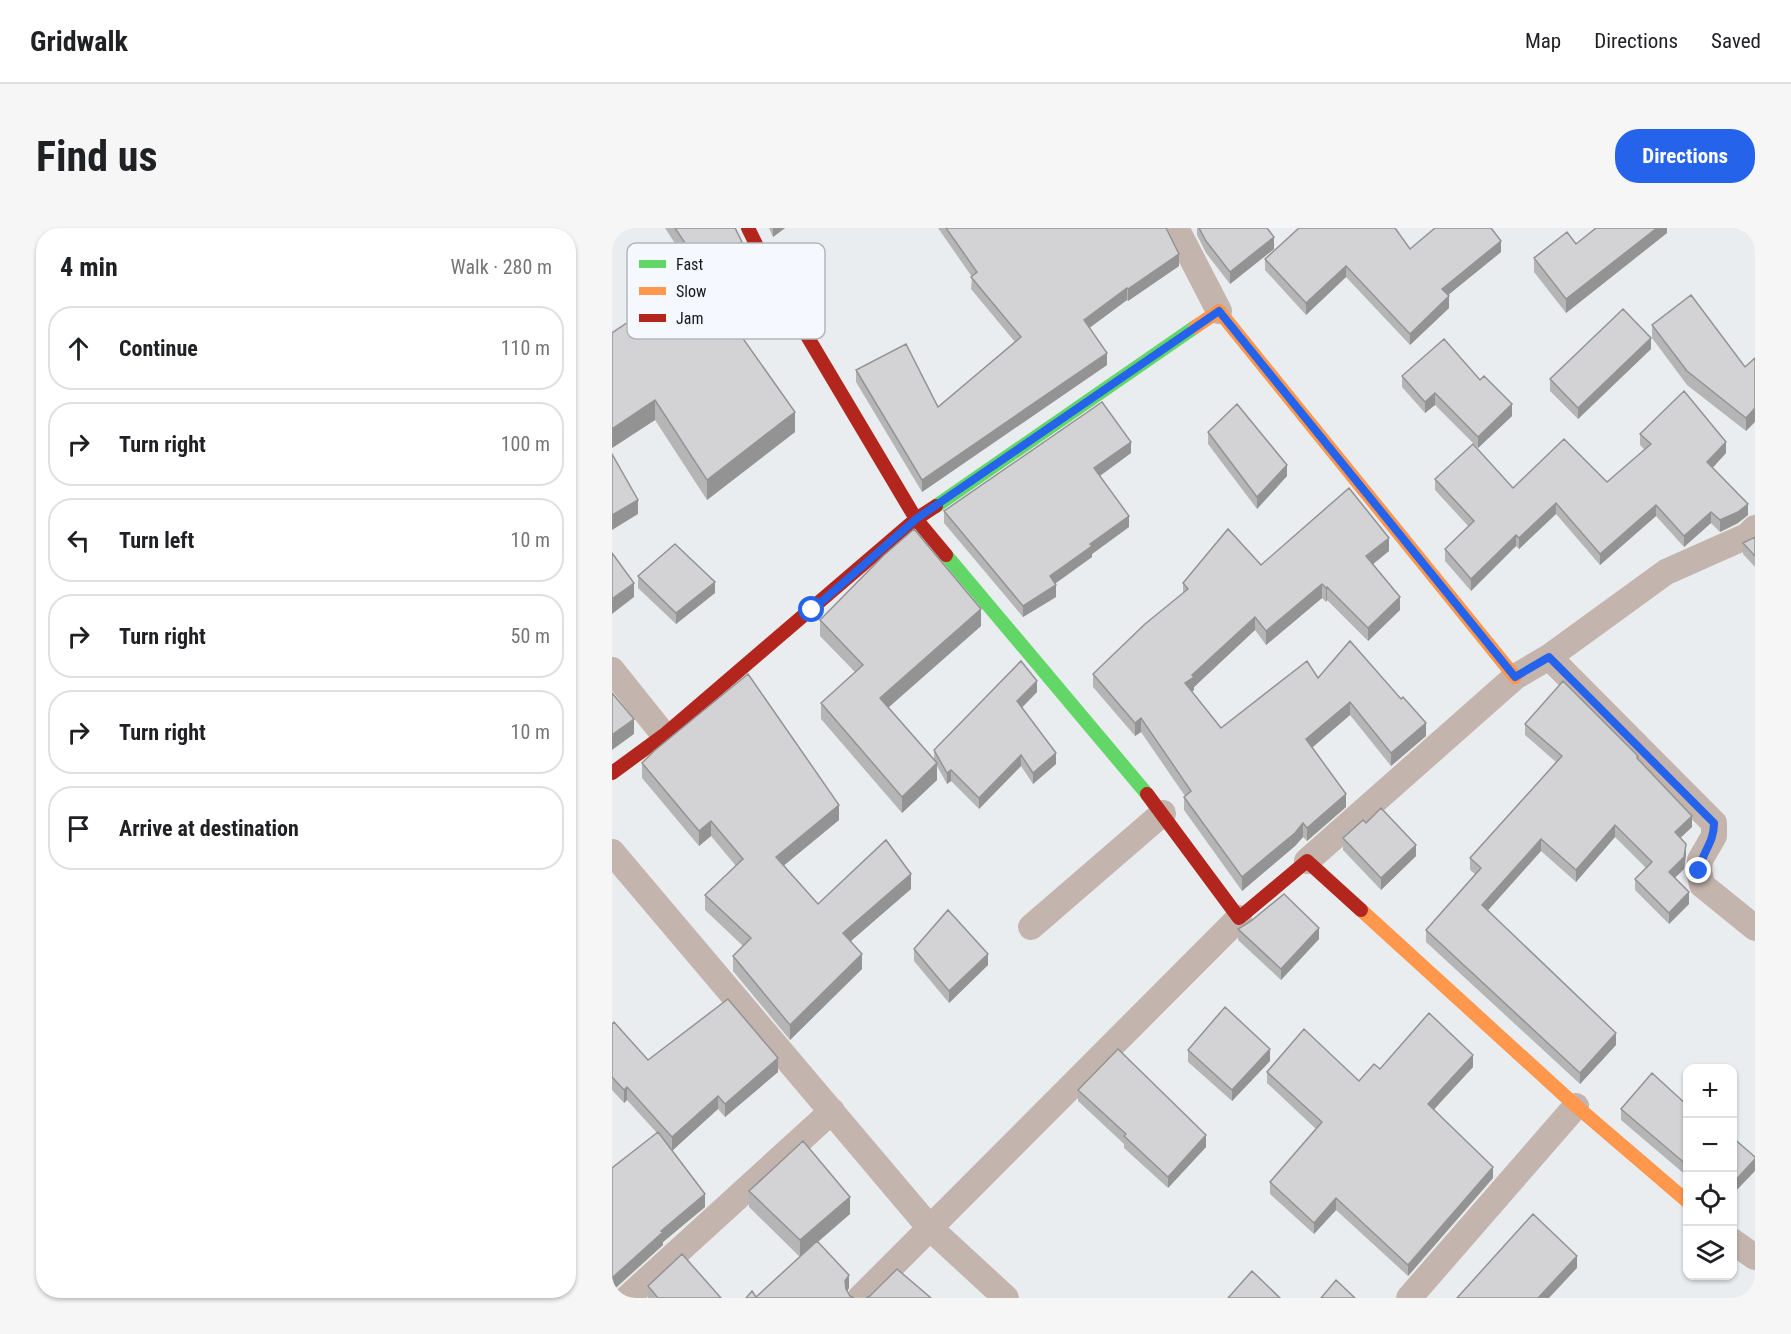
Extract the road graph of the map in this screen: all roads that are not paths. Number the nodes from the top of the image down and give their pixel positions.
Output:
1 (748, 228) edge
2 (1176, 228) edge
3 (755, 243) edge
4 (1219, 311) junction
5 (809, 339) edge
6 (916, 519) junction
7 (1755, 528) edge
8 (1549, 657) junction
9 (612, 670) edge
10 (1515, 677) junction
11 (664, 735) junction
12 (612, 773) edge
13 (1163, 813) junction
14 (612, 852) edge
15 (1308, 861) junction
16 (1239, 918) junction
17 (1031, 927) dead end
18 (1755, 928) edge
19 (1576, 1106) junction
20 (832, 1111) junction
21 (1683, 1198) edge
22 (930, 1228) junction
23 (1737, 1244) edge
24 (1755, 1257) edge
25 (627, 1298) edge
26 (860, 1298) edge
27 (1006, 1298) edge
28 (1409, 1298) edge

1 - 3 street
2 - 4 street
4 - 6 street
4 - 10 street
5 - 6 street
6 - 11 street
6 - 13 street
7 - 8 street
8 - 10 street
8 - 18 street
9 - 11 street
10 - 15 street
11 - 12 street
13 - 16 street
13 - 17 street
14 - 20 street
15 - 16 street
15 - 19 street
16 - 22 street
19 - 21 street
19 - 28 street
20 - 22 street
20 - 25 street
22 - 26 street
22 - 27 street
23 - 24 street

